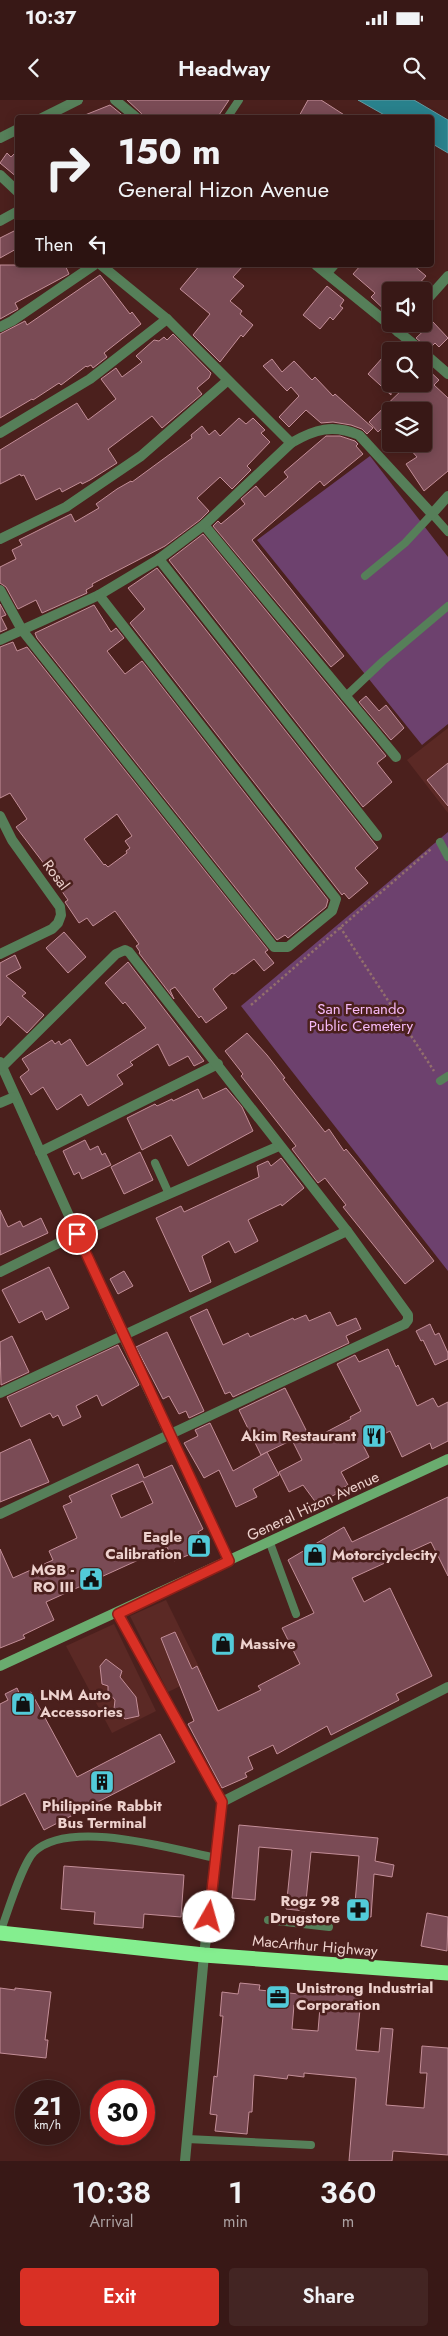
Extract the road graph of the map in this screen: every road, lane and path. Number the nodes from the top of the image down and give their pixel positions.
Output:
1 (78, 100) edge
2 (115, 100) edge
3 (239, 100) edge
4 (48, 115) edge
5 (133, 115) edge
6 (229, 115) edge
7 (15, 130) edge
8 (0, 138) edge
9 (0, 175) edge
10 (15, 189) edge
11 (15, 213) edge
12 (0, 221) edge
13 (91, 267) edge
14 (103, 267) edge
15 (319, 267) edge
16 (333, 267) edge
17 (328, 273) junction
18 (448, 276) edge
19 (432, 294) edge
20 (382, 314) edge
21 (167, 319) junction
22 (0, 327) edge
23 (405, 332) edge
24 (414, 342) edge
25 (432, 360) edge
26 (448, 374) edge
27 (228, 381) junction
28 (0, 434) edge
29 (291, 443) junction
30 (448, 496) edge
31 (432, 514) junction
32 (204, 525) junction
33 (448, 532) edge
34 (0, 539) edge
35 (159, 559) junction
36 (365, 576) dead end
37 (0, 590) edge
38 (99, 595) junction
39 (448, 606) edge
40 (22, 630) junction
41 (0, 640) edge
42 (345, 697) junction
43 (396, 758) dead end
44 (0, 816) edge
45 (377, 836) dead end
46 (440, 842) joint
47 (448, 857) edge
48 (340, 927) junction
49 (0, 954) edge
50 (251, 1006) dead end
51 (1, 1064) edge
52 (218, 1064) junction
53 (448, 1076) edge
54 (440, 1081) joint
55 (14, 1096) junction
56 (0, 1103) edge
57 (279, 1146) junction
58 (40, 1152) junction
59 (155, 1163) dead end
60 (169, 1194) junction
61 (347, 1231) junction
62 (77, 1234) junction
63 (0, 1272) edge
64 (124, 1336) junction
65 (0, 1393) edge
66 (170, 1435) junction
67 (448, 1459) edge
68 (0, 1514) edge
69 (270, 1543) junction
70 (229, 1561) junction
71 (118, 1614) junction
72 (296, 1614) dead end
73 (0, 1666) edge
74 (448, 1687) edge
75 (222, 1802) junction
76 (216, 1858) junction
77 (268, 1920) dead end
78 (329, 1927) dead end
79 (0, 1933) edge
80 (204, 1956) junction
81 (448, 1973) edge
82 (187, 2139) junction
83 (312, 2145) dead end
84 (185, 2161) edge

1 - 4 street
2 - 5 street
3 - 6 lane
7 - 8 street
9 - 10 street
11 - 12 street
13 - 22 street
14 - 21 street
15 - 17 street
16 - 17 lane
17 - 20 street
18 - 19 street
21 - 27 street
21 - 28 street
23 - 24 street
25 - 26 street
27 - 29 street
27 - 34 street
29 - 31 street
29 - 32 street
30 - 31 street
31 - 33 lane
31 - 36 lane
32 - 35 street
32 - 42 street
35 - 38 street
35 - 45 street
37 - 40 street
38 - 40 street
38 - 40 street
39 - 42 lane
40 - 41 street
42 - 43 street
44 - 49 street, Rosal
46 - 47 lane
46 - 48 path
48 - 50 path
48 - 54 path
51 - 52 street
51 - 55 street
52 - 57 street
52 - 58 street
53 - 54 lane
55 - 56 street
55 - 58 street
57 - 60 street
57 - 61 street
58 - 62 street
59 - 60 lane
60 - 62 street
61 - 64 street
61 - 66 street
62 - 63 street
62 - 64 street
64 - 65 street
64 - 66 street
66 - 68 street
66 - 70 street
67 - 69 main road, General Hizon Avenue
69 - 70 main road, General Hizon Avenue
69 - 72 lane
70 - 71 main road, General Hizon Avenue
71 - 73 main road, General Hizon Avenue
71 - 75 street
74 - 75 street
75 - 76 street
76 - 79 lane
76 - 80 street
77 - 78 lane
79 - 80 highway, MacArthur Highway
80 - 81 highway, MacArthur Highway
80 - 82 street
82 - 83 lane
82 - 84 street

